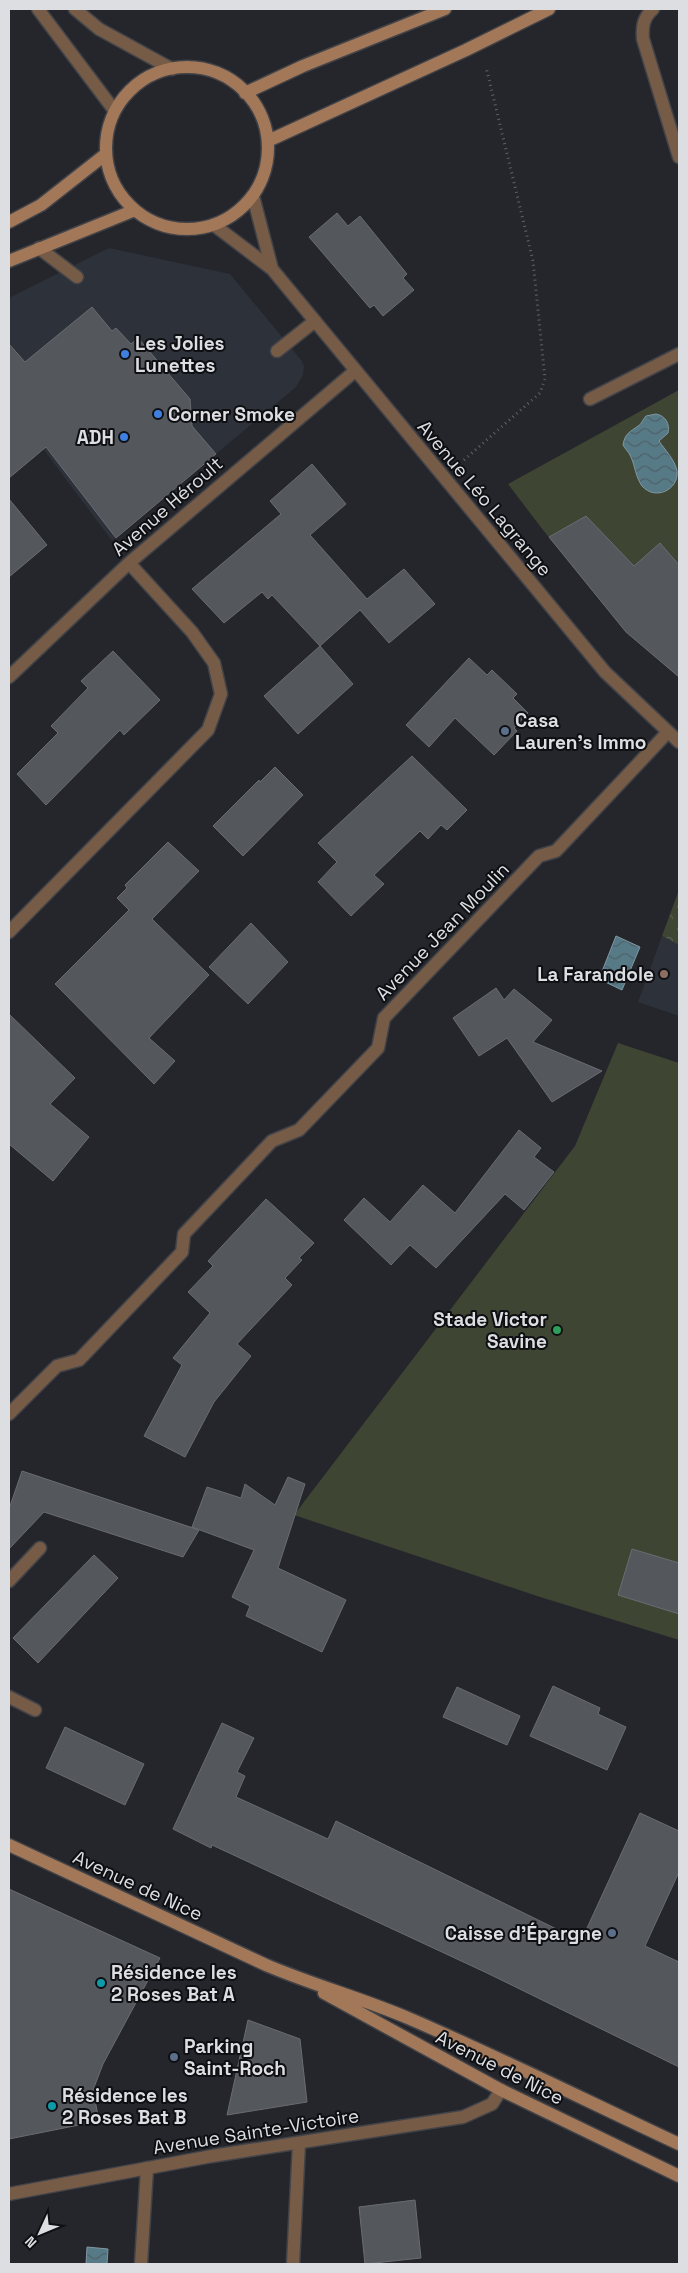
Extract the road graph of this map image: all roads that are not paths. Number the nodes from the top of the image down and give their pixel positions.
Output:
1 (38, 9) edge
2 (75, 9) edge
3 (445, 9) edge
4 (549, 9) edge
5 (653, 9) edge
6 (172, 69) junction
7 (245, 93) junction
8 (114, 110) junction
9 (270, 140) junction
10 (106, 154) junction
11 (679, 157) edge
12 (253, 196) junction
13 (135, 210) junction
14 (9, 222) edge
15 (214, 225) junction
16 (39, 248) junction
17 (9, 262) edge
18 (272, 269) junction
19 (77, 277) dead end
20 (315, 321) junction
21 (278, 351) dead end
22 (679, 354) edge
23 (355, 371) junction
24 (590, 398) dead end
25 (128, 563) junction
26 (9, 677) edge
27 (668, 732) junction
28 (679, 742) edge
29 (9, 932) edge
30 (9, 1414) edge
31 (40, 1548) dead end
32 (9, 1581) edge
33 (9, 1698) edge
34 (35, 1710) dead end
35 (9, 1845) edge
36 (307, 1983) junction
37 (500, 2090) junction
38 (299, 2143) junction
39 (679, 2144) edge
40 (147, 2168) junction
41 (679, 2176) edge
42 (9, 2194) edge
43 (141, 2264) edge
44 (292, 2264) edge

1 - 8 street
2 - 6 street
3 - 7 main road
4 - 9 main road
5 - 11 street
6 - 7 main road
6 - 8 main road
7 - 9 main road
8 - 10 main road
9 - 12 main road
10 - 13 main road
10 - 14 main road
12 - 15 main road
12 - 18 street, Avenue Léo Lagrange
13 - 15 main road
13 - 16 main road
15 - 18 street, Avenue Léo Lagrange
16 - 17 main road
16 - 19 street
18 - 20 street, Avenue Léo Lagrange
20 - 21 street
20 - 23 street, Avenue Léo Lagrange
22 - 24 street
23 - 25 street, Avenue Héroult
23 - 27 street, Avenue Léo Lagrange
25 - 26 street, Avenue Héroult
25 - 29 street
27 - 28 street, Avenue Léo Lagrange
27 - 30 street, Avenue Jean Moulin
31 - 32 street
33 - 34 street
35 - 36 main road, Avenue de Nice
36 - 37 main road, Avenue de Nice
36 - 39 main road, Avenue de Nice
37 - 38 street, Avenue Sainte-Victoire
37 - 41 main road, Avenue de Nice
38 - 40 street, Avenue Sainte-Victoire
38 - 44 street
40 - 42 street, Avenue Sainte-Victoire
40 - 43 street

